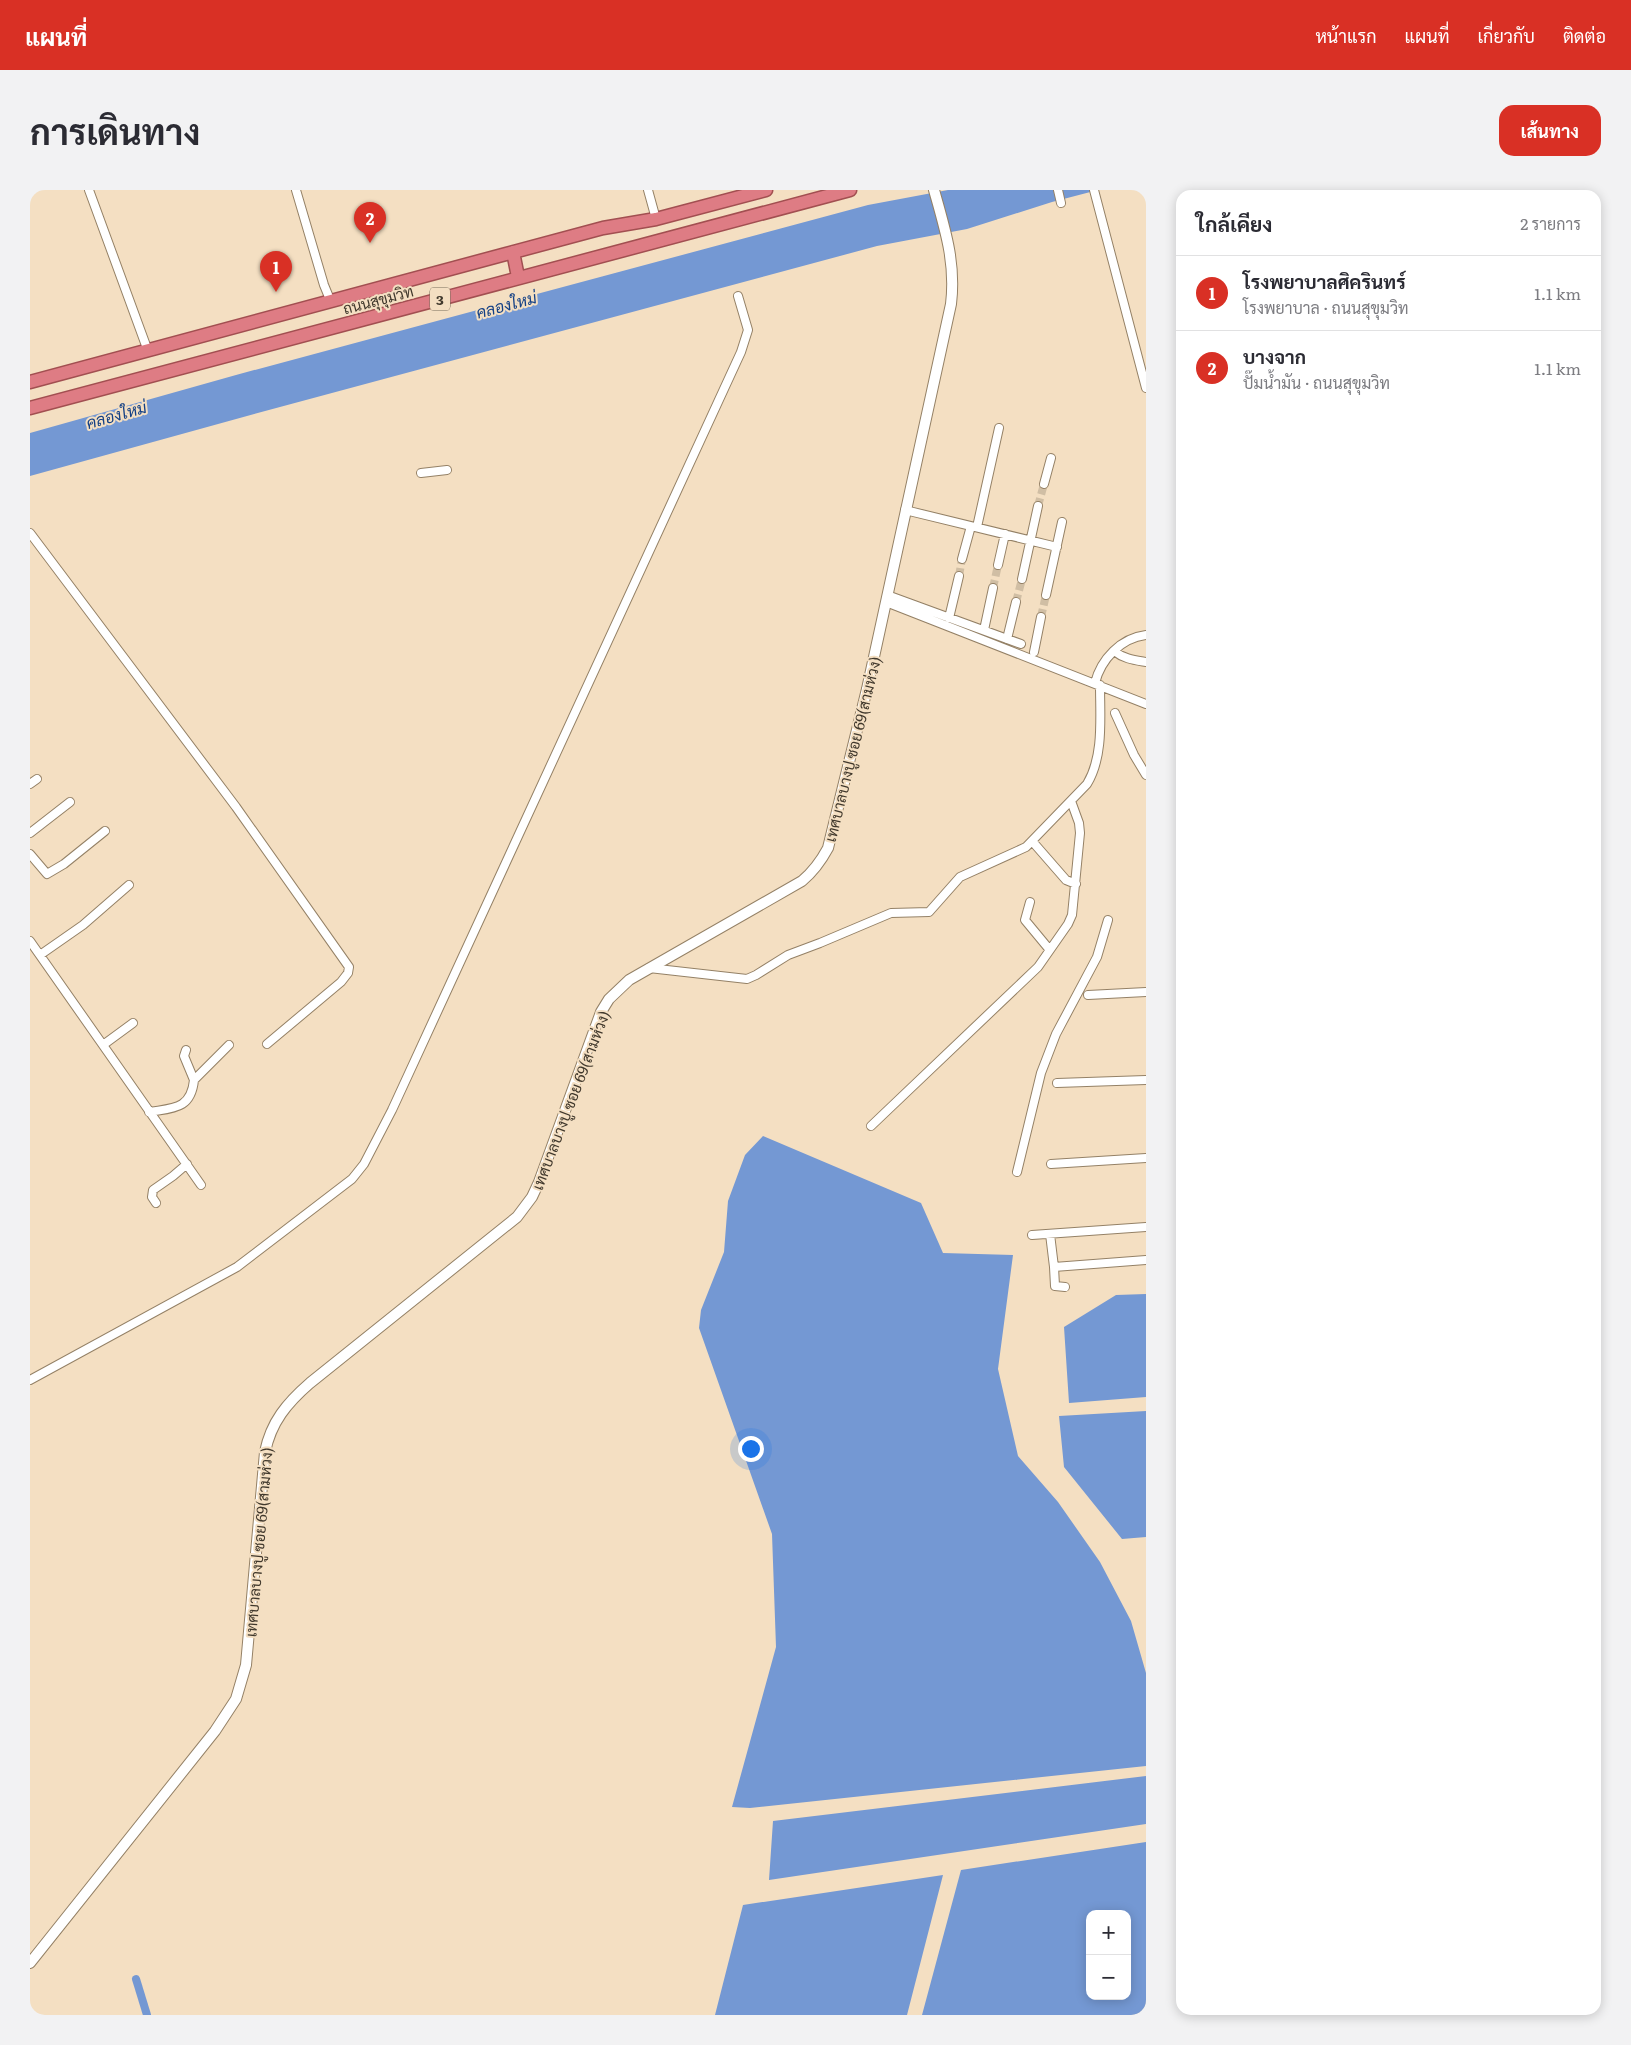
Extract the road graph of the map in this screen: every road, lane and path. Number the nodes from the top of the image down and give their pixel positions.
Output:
1 (89, 190) edge
2 (296, 190) edge
3 (648, 190) edge
4 (766, 190) edge
5 (850, 190) edge
6 (934, 190) edge
7 (1058, 190) edge
8 (1094, 191) edge
9 (1061, 202) dead end
10 (656, 219) junction
11 (513, 252) junction
12 (518, 278) junction
13 (738, 296) dead end
14 (331, 302) junction
15 (148, 351) junction
16 (30, 382) edge
17 (1146, 388) edge
18 (30, 408) edge
19 (999, 428) dead end
20 (1051, 458) dead end
21 (447, 470) dead end
22 (421, 473) dead end
23 (1044, 484) tunnel mouth
24 (1038, 506) tunnel mouth
25 (905, 510) junction
26 (1062, 522) dead end
27 (974, 526) junction
28 (30, 533) edge
29 (1005, 534) junction
30 (1032, 541) junction
31 (1057, 547) junction
32 (962, 559) tunnel mouth
33 (998, 565) tunnel mouth
34 (959, 576) tunnel mouth
35 (1022, 579) tunnel mouth
36 (993, 588) tunnel mouth
37 (1046, 595) tunnel mouth
38 (887, 599) junction
39 (1016, 602) tunnel mouth
40 (1041, 617) tunnel mouth
41 (949, 618) junction
42 (984, 630) junction
43 (1146, 635) edge
44 (1007, 639) junction
45 (1020, 644) dead end
46 (1034, 652) dead end
47 (1112, 652) junction
48 (1146, 662) edge
49 (1099, 685) junction
50 (1146, 704) edge
51 (1115, 713) dead end
52 (1146, 775) edge
53 (37, 779) dead end
54 (30, 784) edge
55 (1071, 801) junction
56 (70, 802) dead end
57 (105, 831) dead end
58 (30, 833) edge
59 (1032, 841) junction
60 (30, 854) edge
61 (1076, 884) junction
62 (129, 885) dead end
63 (1030, 902) dead end
64 (1108, 920) dead end
65 (30, 941) edge
66 (1049, 949) junction
67 (40, 955) junction
68 (648, 968) junction
69 (1146, 992) edge
70 (1088, 995) dead end
71 (133, 1023) dead end
72 (267, 1044) dead end
73 (102, 1045) junction
74 (228, 1045) dead end
75 (186, 1050) dead end
76 (194, 1080) junction
77 (1146, 1080) edge
78 (1057, 1083) dead end
79 (149, 1112) junction
80 (871, 1126) dead end
81 (1146, 1158) edge
82 (187, 1164) junction
83 (1051, 1164) dead end
84 (1018, 1172) dead end
85 (201, 1184) dead end
86 (156, 1203) dead end
87 (1146, 1227) edge
88 (1050, 1234) junction
89 (1032, 1235) dead end
90 (1146, 1260) edge
91 (1054, 1267) junction
92 (1065, 1287) dead end
93 (30, 1380) edge
94 (30, 1963) edge

1 - 15 street
2 - 14 street
3 - 10 street
4 - 10 highway, ถนนสุขุมวิท / 3
5 - 12 highway, ถนนสุขุมวิท / 3
6 - 25 street, เทศบาลบางปู ซอย 69(สามห่วง)
7 - 9 street
8 - 17 street
10 - 11 highway, ถนนสุขุมวิท / 3
11 - 12 highway
11 - 14 highway, ถนนสุขุมวิท / 3
12 - 18 highway, ถนนสุขุมวิท / 3
13 - 93 street
14 - 15 highway, ถนนสุขุมวิท / 3
15 - 16 highway, ถนนสุขุมวิท / 3
19 - 27 street
20 - 23 street
21 - 22 street
24 - 30 street
25 - 27 street
25 - 38 street, เทศบาลบางปู ซอย 69(สามห่วง)
26 - 31 street
27 - 29 street
27 - 32 street
28 - 72 street
29 - 30 street
29 - 33 street
30 - 31 street
30 - 35 street
31 - 37 street
34 - 41 street
36 - 42 street
38 - 41 street
38 - 49 street
38 - 68 street, เทศบาลบางปู ซอย 69(สามห่วง)
39 - 44 street
40 - 46 street
41 - 42 street
42 - 44 street
43 - 47 street
44 - 45 street
47 - 48 street
47 - 49 street
49 - 50 street
49 - 55 street
51 - 52 street
53 - 54 street
55 - 59 street
55 - 61 street
56 - 58 street
57 - 60 street
59 - 61 street
59 - 68 street
61 - 66 street
62 - 67 street
63 - 66 street
64 - 84 street
65 - 67 street
66 - 80 street
67 - 73 street
68 - 94 street, เทศบาลบางปู ซอย 69(สามห่วง)
69 - 70 street
71 - 73 street
73 - 79 street
74 - 76 street
75 - 76 street
76 - 79 street
77 - 78 street
79 - 82 street
81 - 83 street
82 - 85 street
82 - 86 street
87 - 88 street
88 - 89 street
88 - 91 street
90 - 91 street
91 - 92 street

